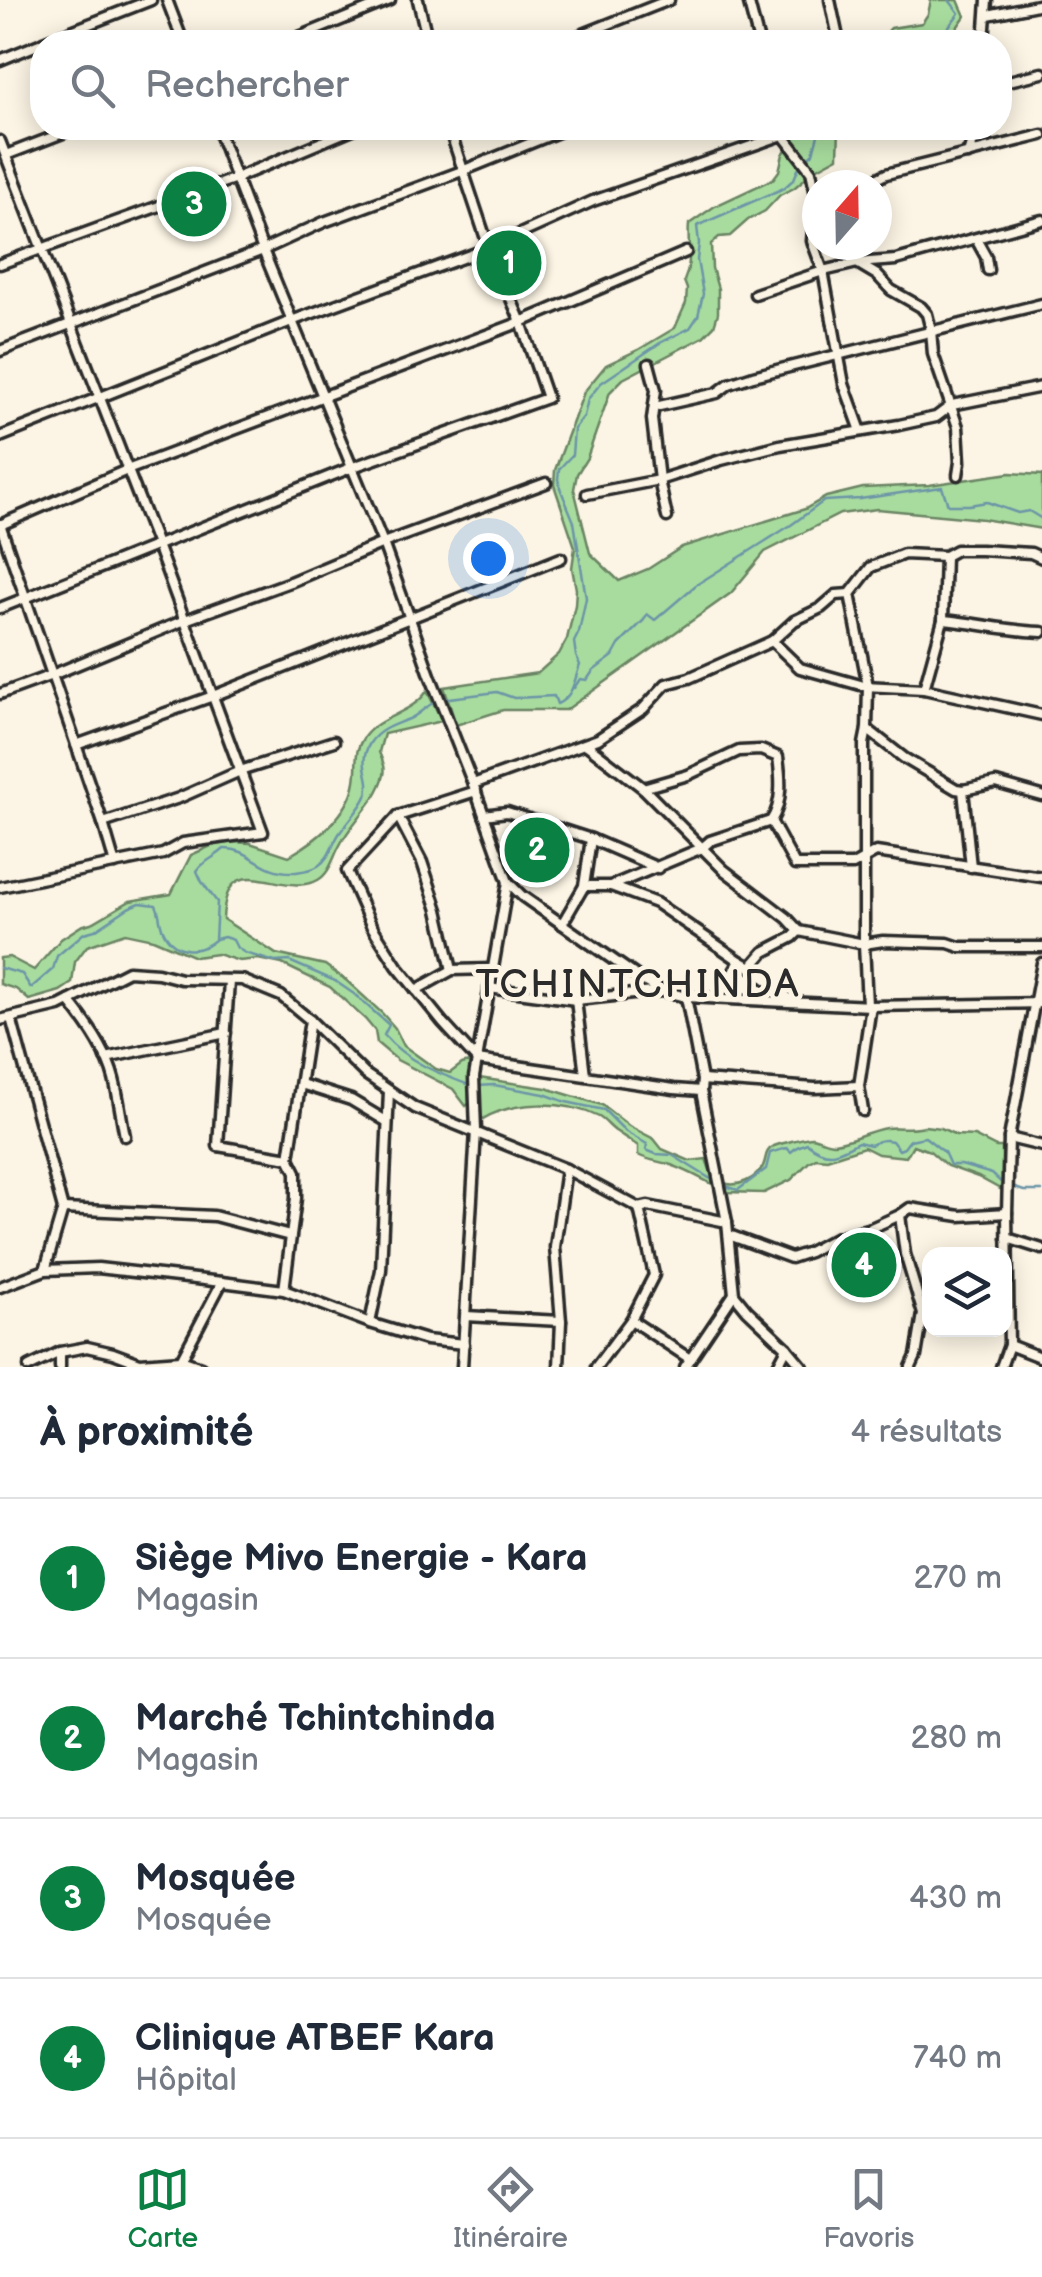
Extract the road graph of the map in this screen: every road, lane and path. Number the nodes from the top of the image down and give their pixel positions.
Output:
1 (151, 0) edge
2 (166, 0) edge
3 (390, 0) edge
4 (418, 0) edge
5 (669, 0) edge
6 (748, 0) edge
7 (830, 0) edge
8 (987, 0) edge
9 (1042, 4) edge
10 (988, 15) junction
11 (76, 30) edge
12 (178, 30) edge
13 (316, 30) edge
14 (425, 30) edge
15 (593, 30) edge
16 (756, 30) edge
17 (836, 30) edge
18 (986, 30) edge
19 (30, 48) edge
20 (0, 60) edge
21 (1042, 73) edge
22 (1012, 80) edge
23 (1042, 135) edge
24 (45, 140) edge
25 (221, 140) edge
26 (326, 140) edge
27 (453, 140) edge
28 (538, 140) edge
29 (758, 140) edge
30 (788, 140) edge
31 (972, 140) edge
32 (0, 141) edge
33 (968, 154) junction
34 (6, 155) junction
35 (809, 170) edge
36 (462, 171) junction
37 (892, 173) edge
38 (236, 178) junction
39 (1042, 220) edge
40 (976, 239) junction
41 (41, 248) junction
42 (489, 248) junction
43 (263, 250) junction
44 (686, 252) dead end
45 (819, 260) edge
46 (857, 263) junction
47 (0, 264) edge
48 (988, 270) dead end
49 (823, 271) junction
50 (755, 294) dead end
51 (1042, 304) edge
52 (294, 320) junction
53 (521, 322) junction
54 (70, 323) junction
55 (931, 330) junction
56 (0, 351) edge
57 (839, 354) junction
58 (650, 364) dead end
59 (1042, 386) edge
60 (98, 396) junction
61 (323, 396) junction
62 (952, 405) junction
63 (655, 407) junction
64 (861, 431) junction
65 (0, 436) edge
66 (353, 468) junction
67 (128, 470) junction
68 (958, 476) dead end
69 (659, 480) junction
70 (546, 483) dead end
71 (587, 494) dead end
72 (667, 517) dead end
73 (0, 525) edge
74 (382, 543) junction
75 (157, 546) junction
76 (945, 556) junction
77 (562, 558) dead end
78 (1042, 558) edge
79 (850, 594) junction
80 (26, 597) junction
81 (0, 608) edge
82 (409, 619) junction
83 (185, 620) junction
84 (942, 620) junction
85 (1042, 632) edge
86 (772, 642) junction
87 (52, 675) junction
88 (868, 686) junction
89 (924, 689) junction
90 (0, 694) edge
91 (214, 696) junction
92 (1042, 715) edge
93 (867, 729) junction
94 (334, 741) dead end
95 (76, 744) junction
96 (587, 745) junction
97 (240, 771) junction
98 (475, 788) junction
99 (643, 788) junction
100 (963, 790) junction
101 (1042, 796) edge
102 (484, 814) junction
103 (398, 816) junction
104 (771, 821) junction
105 (103, 823) junction
106 (590, 839) junction
107 (702, 848) junction
108 (863, 858) junction
109 (115, 864) junction
110 (658, 868) junction
111 (971, 868) junction
112 (1042, 877) edge
113 (508, 882) junction
114 (584, 886) junction
115 (611, 886) junction
116 (0, 888) edge
117 (562, 924) junction
118 (800, 931) junction
119 (864, 944) junction
120 (1042, 947) edge
121 (740, 962) junction
122 (1042, 962) edge
123 (751, 967) junction
124 (492, 969) junction
125 (452, 970) junction
126 (230, 981) junction
127 (489, 988) junction
128 (416, 990) junction
129 (662, 992) junction
130 (686, 997) junction
131 (719, 997) junction
132 (576, 1000) junction
133 (68, 1001) junction
134 (793, 1001) junction
135 (1038, 1003) edge
136 (869, 1006) junction
137 (11, 1018) junction
138 (0, 1020) edge
139 (310, 1020) junction
140 (226, 1033) junction
141 (106, 1058) junction
142 (476, 1060) junction
143 (585, 1075) junction
144 (702, 1080) junction
145 (301, 1084) junction
146 (859, 1086) junction
147 (700, 1091) junction
148 (389, 1092) junction
149 (863, 1111) dead end
150 (386, 1122) junction
151 (476, 1131) junction
152 (125, 1136) dead end
153 (1009, 1138) junction
154 (1042, 1146) edge
155 (290, 1158) junction
156 (566, 1169) junction
157 (639, 1208) junction
158 (63, 1210) junction
159 (1006, 1212) junction
160 (900, 1215) junction
161 (727, 1222) junction
162 (728, 1235) junction
163 (290, 1236) junction
164 (1007, 1238) junction
165 (1042, 1249) edge
166 (45, 1270) junction
167 (222, 1282) junction
168 (0, 1286) edge
169 (284, 1290) junction
170 (734, 1294) junction
171 (466, 1316) junction
172 (632, 1320) junction
173 (561, 1321) junction
174 (370, 1323) junction
175 (464, 1344) junction
176 (1009, 1344) junction
177 (787, 1348) junction
178 (60, 1352) junction
179 (1042, 1358) edge
180 (181, 1360) junction
181 (687, 1363) edge
182 (30, 1367) edge
183 (60, 1367) edge
184 (201, 1367) edge
185 (462, 1367) edge
186 (559, 1367) edge
187 (596, 1367) edge
188 (777, 1367) edge
189 (803, 1367) edge
190 (911, 1367) edge
191 (1001, 1367) edge

1 - 11 street
2 - 12 street
3 - 13 street
4 - 14 street
5 - 15 street
6 - 16 street
7 - 17 street
8 - 10 street
9 - 10 street
10 - 18 street
19 - 20 street
21 - 22 street
23 - 33 street
24 - 34 street
25 - 38 street
26 - 38 street
27 - 36 street
28 - 36 street
29 - 42 street
30 - 35 street
31 - 33 street
32 - 34 street
33 - 37 street
34 - 41 street
36 - 42 street
36 - 43 street
38 - 41 street
38 - 43 street
39 - 40 street
40 - 46 street
40 - 48 street
41 - 47 street
41 - 54 street
42 - 52 street
42 - 53 street
43 - 52 street
43 - 54 street
44 - 53 street
45 - 49 street
46 - 49 street
46 - 55 street
49 - 50 street
49 - 57 street
51 - 55 street
52 - 60 street
52 - 61 street
53 - 61 street
53 - 66 street
54 - 56 street
54 - 60 street
55 - 57 street
55 - 62 street
57 - 63 street
57 - 64 street
58 - 63 street
59 - 62 street
60 - 65 street
60 - 67 street
61 - 66 street
61 - 67 street
62 - 64 street
62 - 68 street
63 - 69 street
64 - 69 street
66 - 74 street
66 - 75 street
67 - 73 street
67 - 75 street
69 - 71 street
69 - 72 street
70 - 74 street
73 - 80 street
74 - 82 street
74 - 83 street
75 - 80 street
75 - 83 street
76 - 78 street
76 - 79 street
76 - 84 street
77 - 82 street
79 - 86 street
79 - 88 street
80 - 81 street
80 - 87 street
82 - 91 street
82 - 98 street
83 - 87 street
83 - 91 street
84 - 85 street
84 - 89 street
86 - 88 street
86 - 96 street
87 - 90 street
87 - 95 street
88 - 89 street
88 - 93 street
89 - 92 street
91 - 95 street
91 - 97 street
93 - 100 street
93 - 108 street
94 - 97 street
95 - 105 street
96 - 98 street
96 - 99 street
97 - 105 street
97 - 109 street
98 - 102 street
98 - 103 street
99 - 104 street
99 - 107 street
100 - 101 street
100 - 111 street
102 - 106 street
102 - 113 street
103 - 125 street
103 - 128 street
104 - 107 street
104 - 108 street
105 - 109 street
106 - 110 street
106 - 114 street
107 - 110 street
107 - 118 street
108 - 111 street
108 - 119 street
109 - 116 street
110 - 115 street
111 - 112 street
113 - 117 street
113 - 124 street
114 - 115 street
114 - 117 street
115 - 121 street
117 - 129 street
118 - 119 street
118 - 123 street
119 - 120 street
119 - 136 street
121 - 123 street
121 - 131 street
122 - 135 street
123 - 134 street
124 - 125 street
124 - 127 street
125 - 128 street
126 - 133 street
126 - 139 street
126 - 140 street
127 - 132 street
127 - 142 street
128 - 142 street
129 - 130 street
129 - 132 street
130 - 131 street
130 - 144 street
131 - 134 street
132 - 143 street
133 - 137 street
133 - 141 street
134 - 136 street
135 - 136 street
135 - 153 street
136 - 146 street
137 - 138 street
137 - 158 street
139 - 145 street
139 - 148 street
140 - 141 street
140 - 155 street
141 - 152 street
142 - 143 street
142 - 151 street
143 - 147 street
144 - 146 street
144 - 147 street
145 - 150 street
145 - 155 street
146 - 149 street
147 - 161 street
148 - 150 street
148 - 151 street
150 - 174 street
151 - 156 street
151 - 171 street
153 - 154 street
153 - 159 street
155 - 163 street
156 - 157 street
156 - 173 street
157 - 161 street
157 - 172 street
158 - 163 street
158 - 166 street
159 - 160 street
159 - 164 street
160 - 162 street
160 - 190 street
161 - 162 street
162 - 170 street
163 - 169 street
164 - 165 street
164 - 176 street
166 - 167 street
166 - 168 street
167 - 169 street
167 - 180 street
169 - 174 street
170 - 177 street
170 - 181 street
171 - 173 street
171 - 175 street
172 - 181 street
172 - 187 street
173 - 186 street
174 - 175 street
175 - 185 street
176 - 179 street
176 - 191 street
177 - 188 street
177 - 189 street
178 - 180 street
178 - 182 street
178 - 183 street
180 - 184 street

